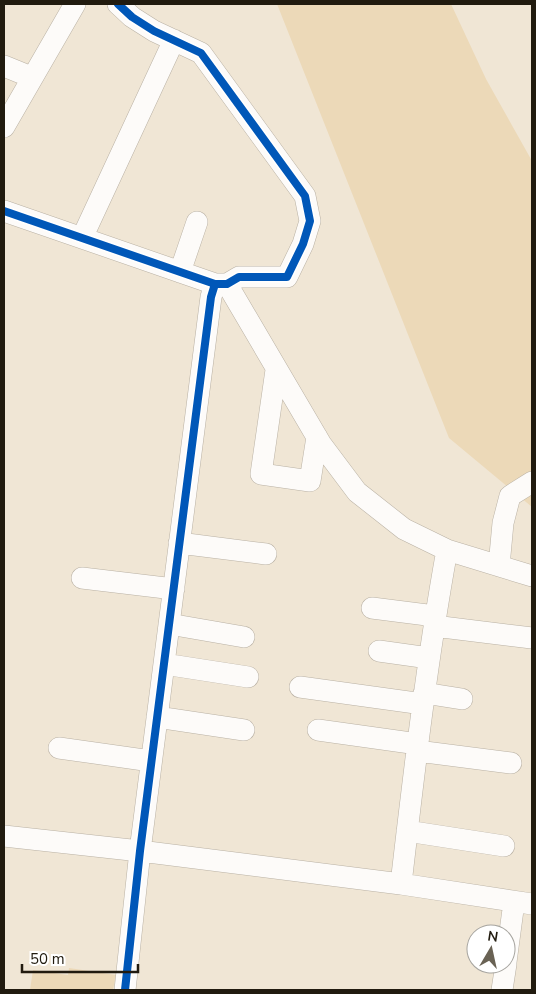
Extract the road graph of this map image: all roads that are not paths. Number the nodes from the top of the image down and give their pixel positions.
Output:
1 (74, 4) edge
2 (118, 4) edge
3 (174, 40) junction
4 (4, 66) edge
5 (31, 78) junction
6 (4, 127) edge
7 (4, 210) edge
8 (197, 222) dead end
9 (82, 238) junction
10 (180, 272) junction
11 (221, 284) junction
12 (276, 370) junction
13 (316, 437) junction
14 (532, 482) edge
15 (180, 543) junction
16 (447, 550) junction
17 (266, 554) dead end
18 (499, 566) junction
19 (532, 576) edge
20 (82, 578) dead end
21 (174, 589) junction
22 (372, 608) dead end
23 (434, 621) junction
24 (169, 624) junction
25 (244, 637) dead end
26 (532, 638) edge
27 (380, 651) dead end
28 (429, 658) junction
29 (164, 664) junction
30 (248, 677) dead end
31 (300, 687) dead end
32 (424, 699) junction
33 (462, 699) dead end
34 (157, 717) junction
35 (244, 730) dead end
36 (318, 730) dead end
37 (59, 748) dead end
38 (417, 748) junction
39 (151, 761) junction
40 (511, 763) dead end
41 (407, 831) junction
42 (4, 836) edge
43 (504, 846) dead end
44 (140, 851) junction
45 (401, 884) junction
46 (523, 903) edge
47 (516, 928) edge
48 (504, 974) edge
49 (124, 990) edge
50 (502, 990) edge

1 - 5 street
2 - 3 street
3 - 9 street
3 - 11 street
4 - 5 street
5 - 6 street
7 - 9 street
8 - 10 street
9 - 10 street
10 - 11 street
11 - 12 street
11 - 15 street
12 - 13 street
12 - 13 street
13 - 16 street
14 - 18 street
15 - 17 street
15 - 21 street
16 - 18 street
16 - 23 street
18 - 19 street
20 - 21 street
21 - 24 street
22 - 23 street
23 - 26 street
23 - 28 street
24 - 25 street
24 - 29 street
27 - 28 street
28 - 32 street
29 - 30 street
29 - 34 street
31 - 32 street
32 - 33 street
32 - 38 street
34 - 35 street
34 - 39 street
36 - 38 street
37 - 39 street
38 - 40 street
38 - 41 street
39 - 44 street
41 - 43 street
41 - 45 street
42 - 44 street
44 - 45 street
44 - 49 street
45 - 46 street
46 - 47 street
48 - 50 street

